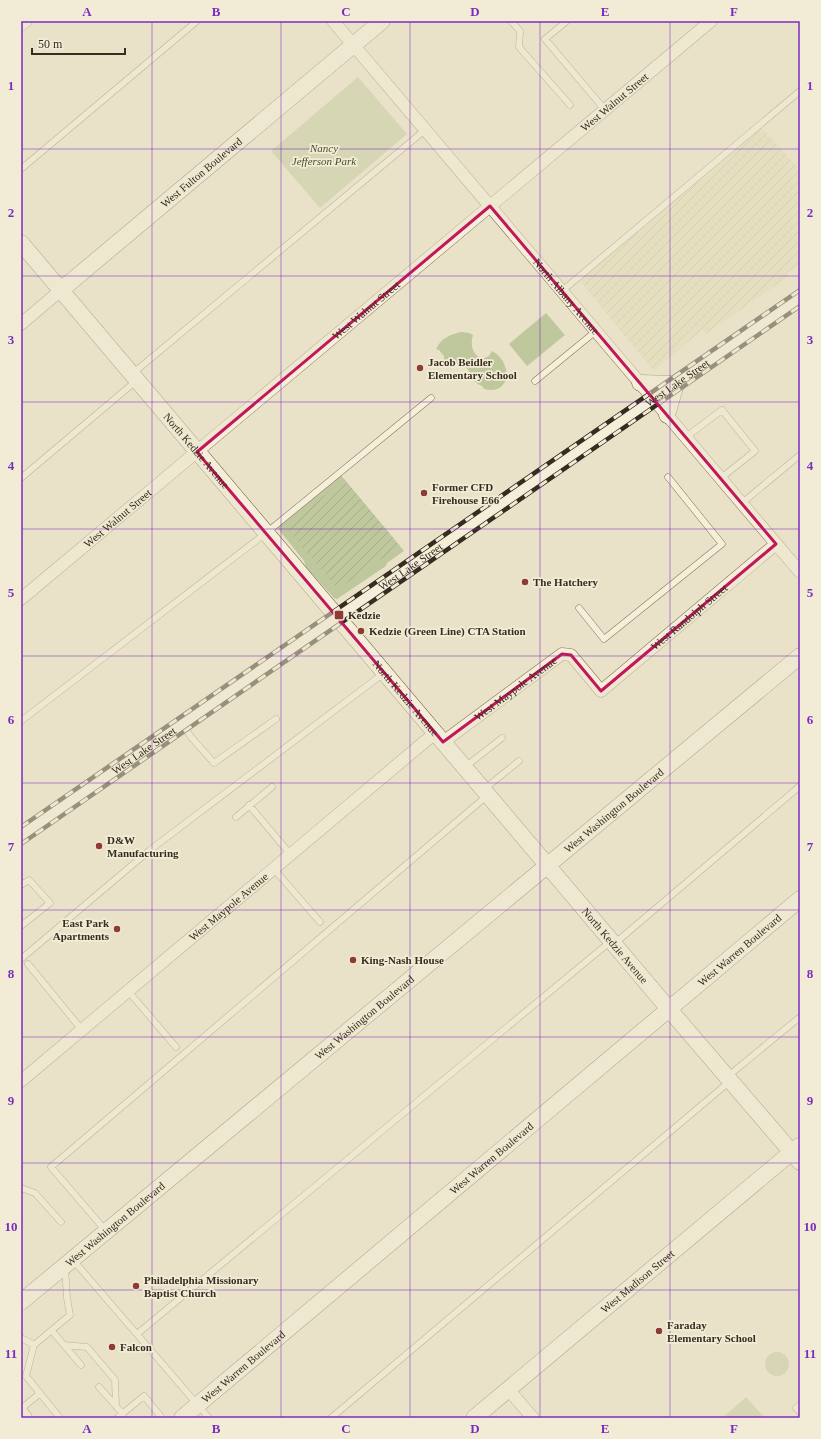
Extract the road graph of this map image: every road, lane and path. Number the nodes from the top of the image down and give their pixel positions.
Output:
1 (26, 21) edge
2 (197, 21) edge
3 (333, 21) edge
4 (382, 21) edge
5 (512, 21) edge
6 (566, 21) edge
7 (711, 21) edge
8 (21, 25) edge
9 (354, 45) junction
10 (800, 91) edge
11 (570, 105) dead end
12 (605, 110) junction
13 (425, 130) junction
14 (21, 169) edge
15 (490, 206) junction
16 (21, 243) edge
17 (61, 290) junction
18 (562, 291) junction
19 (800, 298) edge
20 (21, 324) edge
21 (596, 331) junction
22 (134, 377) junction
23 (536, 381) dead end
24 (640, 383) junction
25 (676, 384) junction
26 (431, 398) dead end
27 (654, 399) junction
28 (667, 415) junction
29 (686, 437) junction
30 (198, 452) junction
31 (800, 455) edge
32 (668, 477) dead end
33 (21, 478) edge
34 (721, 478) junction
35 (742, 502) junction
36 (266, 533) junction
37 (776, 544) junction
38 (800, 572) edge
39 (21, 599) edge
40 (579, 608) dead end
41 (338, 617) junction
42 (800, 656) edge
43 (385, 673) junction
44 (601, 691) joint
45 (276, 719) dead end
46 (21, 721) edge
47 (182, 724) junction
48 (439, 738) junction
49 (502, 738) dead end
50 (519, 761) dead end
51 (465, 767) junction
52 (800, 786) edge
53 (272, 787) dead end
54 (486, 792) junction
55 (249, 806) junction
56 (236, 817) dead end
57 (21, 835) edge
58 (290, 855) junction
59 (548, 866) junction
60 (274, 869) junction
61 (21, 885) edge
62 (800, 899) edge
63 (320, 922) dead end
64 (21, 926) edge
65 (612, 942) junction
66 (21, 959) edge
67 (28, 964) dead end
68 (128, 991) junction
69 (668, 1008) junction
70 (800, 1017) edge
71 (82, 1030) junction
72 (176, 1047) dead end
73 (729, 1079) junction
74 (21, 1081) edge
75 (797, 1153) edge
76 (21, 1188) edge
77 (61, 1222) dead end
78 (106, 1232) junction
79 (69, 1263) junction
80 (21, 1302) edge
81 (52, 1331) junction
82 (137, 1334) junction
83 (21, 1338) edge
84 (64, 1345) junction
85 (34, 1346) junction
86 (81, 1365) dead end
87 (99, 1387) dead end
88 (508, 1389) junction
89 (39, 1394) junction
90 (198, 1405) junction
91 (800, 1405) edge
92 (116, 1406) junction
93 (21, 1409) edge
94 (800, 1412) edge
95 (21, 1414) edge
96 (122, 1414) junction
97 (59, 1415) edge
98 (24, 1418) edge
99 (117, 1418) edge
100 (162, 1418) edge
101 (182, 1418) edge
102 (209, 1418) edge
103 (331, 1418) edge
104 (474, 1418) edge
105 (532, 1418) edge

1 - 8 street
2 - 14 lane
3 - 9 street, North Albany Avenue
4 - 9 main road, West Fulton Boulevard
5 - 11 lane
6 - 12 lane
7 - 12 street, West Walnut Street
9 - 13 street, North Albany Avenue
9 - 17 main road, West Fulton Boulevard
10 - 18 lane
12 - 15 street, West Walnut Street
13 - 15 street, North Albany Avenue
13 - 22 lane
15 - 18 street, North Albany Avenue
15 - 30 street, West Walnut Street
16 - 17 main road, North Kedzie Avenue
17 - 20 street, West Fulton Boulevard
17 - 22 main road, North Kedzie Avenue
18 - 21 street, North Albany Avenue
19 - 25 main road, West Lake Street
21 - 23 lane
21 - 24 street, North Albany Avenue
22 - 30 main road, North Kedzie Avenue
22 - 33 lane
24 - 25 main road
24 - 27 street, North Albany Avenue
25 - 27 main road, West Lake Street
25 - 28 main road
26 - 36 lane
27 - 28 street, North Albany Avenue
27 - 41 main road, West Lake Street
28 - 29 street, North Albany Avenue
29 - 34 street, North Albany Avenue
29 - 34 lane
30 - 36 main road, North Kedzie Avenue
30 - 39 street, West Walnut Street
31 - 35 lane
32 - 40 lane
34 - 35 street, North Albany Avenue
35 - 37 street, North Albany Avenue
36 - 41 main road, North Kedzie Avenue
36 - 46 lane
37 - 38 street, North Albany Avenue
37 - 44 street, West Randolph Street
41 - 43 main road, North Kedzie Avenue
41 - 47 main road, West Lake Street
42 - 59 main road, West Washington Boulevard
43 - 48 main road, North Kedzie Avenue
43 - 66 lane
44 - 48 street, West Maypole Avenue
45 - 47 lane
47 - 57 main road, West Lake Street
48 - 51 main road, North Kedzie Avenue
48 - 58 street, West Maypole Avenue
49 - 51 lane
50 - 54 lane
51 - 54 main road, North Kedzie Avenue
52 - 65 lane
53 - 55 lane
54 - 59 main road, North Kedzie Avenue
54 - 78 lane
55 - 56 lane
55 - 58 lane
58 - 60 street, West Maypole Avenue
59 - 65 main road, North Kedzie Avenue
59 - 78 main road, West Washington Boulevard
60 - 63 lane
60 - 68 street, West Maypole Avenue
61 - 64 lane
62 - 69 main road, West Warren Boulevard
65 - 69 main road, North Kedzie Avenue
65 - 82 lane
67 - 71 lane
68 - 71 street, West Maypole Avenue
68 - 72 lane
69 - 73 main road, North Kedzie Avenue
69 - 90 main road, West Warren Boulevard
70 - 73 lane
71 - 74 street, West Maypole Avenue
73 - 75 main road, North Kedzie Avenue
73 - 103 lane
75 - 88 main road, West Madison Street
76 - 77 lane
78 - 79 main road, West Washington Boulevard
79 - 80 main road, West Washington Boulevard
79 - 81 lane
79 - 82 lane
81 - 84 lane
81 - 85 lane
82 - 90 lane
83 - 85 lane
84 - 86 lane
84 - 92 lane
85 - 89 lane
87 - 92 lane
88 - 104 main road, West Madison Street
88 - 105 street
89 - 93 lane
89 - 97 lane
90 - 101 main road, West Warren Boulevard
90 - 102 lane
91 - 94 lane
92 - 96 lane
95 - 98 main road
96 - 99 lane
96 - 100 lane

